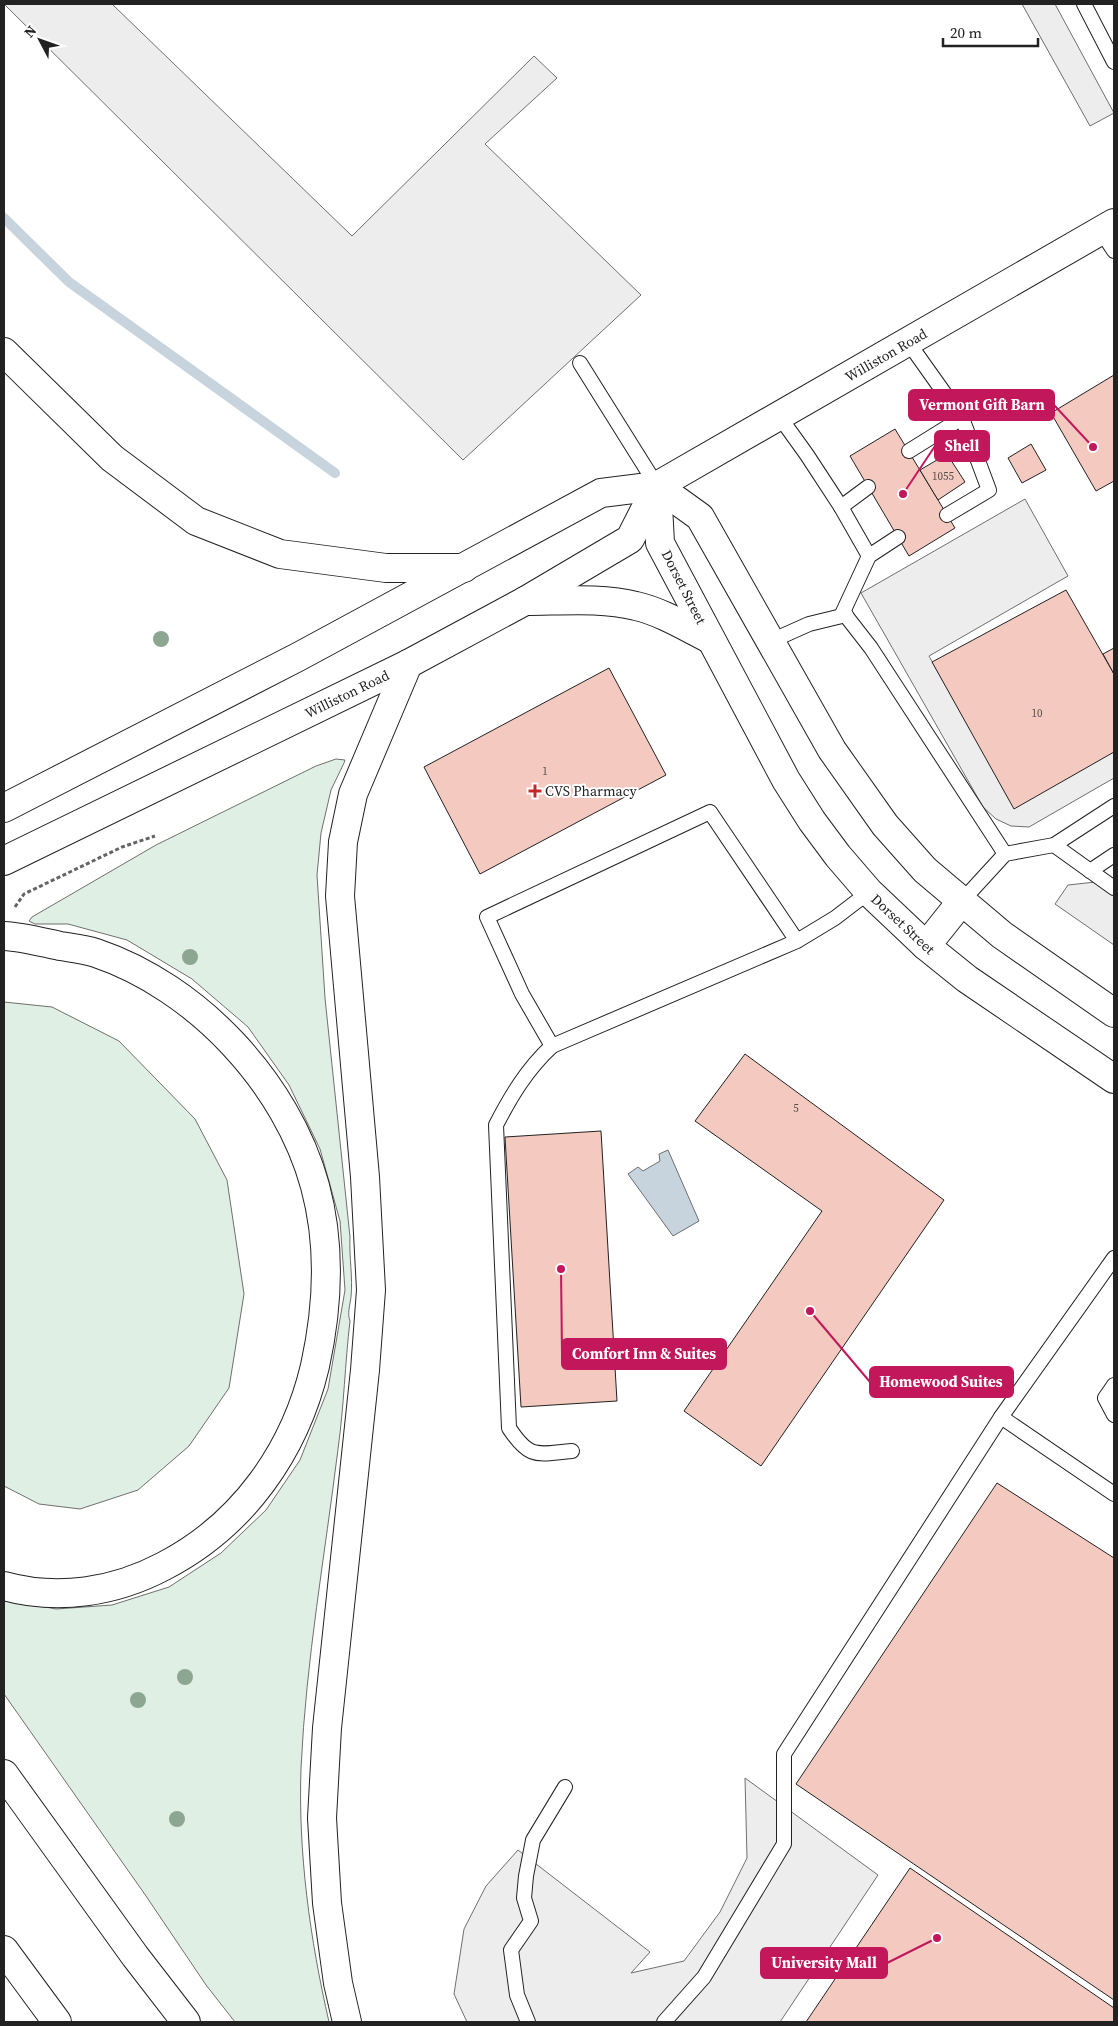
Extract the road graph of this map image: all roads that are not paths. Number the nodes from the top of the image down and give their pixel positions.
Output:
1 (1084, 4) edge
2 (1114, 62) edge
3 (1110, 235) edge
4 (908, 342) junction
5 (4, 352) edge
6 (580, 363) dead end
7 (779, 416) junction
8 (962, 418) junction
9 (909, 451) dead end
10 (657, 486) junction
11 (868, 488) dead end
12 (841, 507) junction
13 (947, 515) dead end
14 (898, 537) dead end
15 (869, 556) junction
16 (464, 568) junction
17 (525, 601) junction
18 (846, 615) junction
19 (710, 639) junction
20 (771, 641) junction
21 (408, 664) junction
22 (1114, 806) edge
23 (4, 808) edge
24 (1054, 845) junction
25 (1005, 854) junction
26 (1114, 856) edge
27 (4, 861) edge
28 (1090, 871) junction
29 (1114, 888) edge
30 (869, 892) junction
31 (961, 902) junction
32 (4, 936) edge
33 (797, 941) junction
34 (926, 946) junction
35 (1114, 1013) edge
36 (552, 1046) junction
37 (1114, 1079) edge
38 (1114, 1258) edge
39 (1114, 1385) edge
40 (1114, 1415) edge
41 (1001, 1417) junction
42 (572, 1451) dead end
43 (1114, 1494) edge
44 (4, 1586) edge
45 (4, 1774) edge
46 (565, 1787) dead end
47 (4, 1950) edge
48 (57, 2022) edge
49 (186, 2022) edge
50 (347, 2022) edge
51 (528, 2022) edge
52 (664, 2022) edge

1 - 2 lane
3 - 4 main road, Williston Road
4 - 7 main road, Williston Road
4 - 8 lane
5 - 16 main road
6 - 10 lane
7 - 10 main road, Williston Road
7 - 12 lane
8 - 9 lane
8 - 13 lane
10 - 16 main road, Williston Road
10 - 17 main road, Williston Road
10 - 19 main road, Dorset Street
10 - 20 main road
11 - 12 lane
12 - 15 lane
14 - 15 lane
15 - 18 lane
16 - 23 main road, Williston Road
17 - 19 main road
17 - 21 main road, Williston Road
18 - 20 lane
18 - 25 lane
19 - 30 main road, Dorset Street
20 - 31 main road
21 - 27 main road, Williston Road
21 - 50 main road
22 - 24 lane
24 - 25 lane
24 - 28 lane
25 - 31 lane
26 - 28 lane
28 - 29 lane
30 - 33 lane
30 - 34 main road, Dorset Street
31 - 34 main road
31 - 35 main road
32 - 44 main road
33 - 36 lane
33 - 36 lane
34 - 37 main road, Dorset Street
36 - 42 lane
38 - 41 lane
39 - 40 lane
41 - 43 lane
41 - 52 lane
45 - 49 main road
46 - 51 lane
47 - 48 main road

